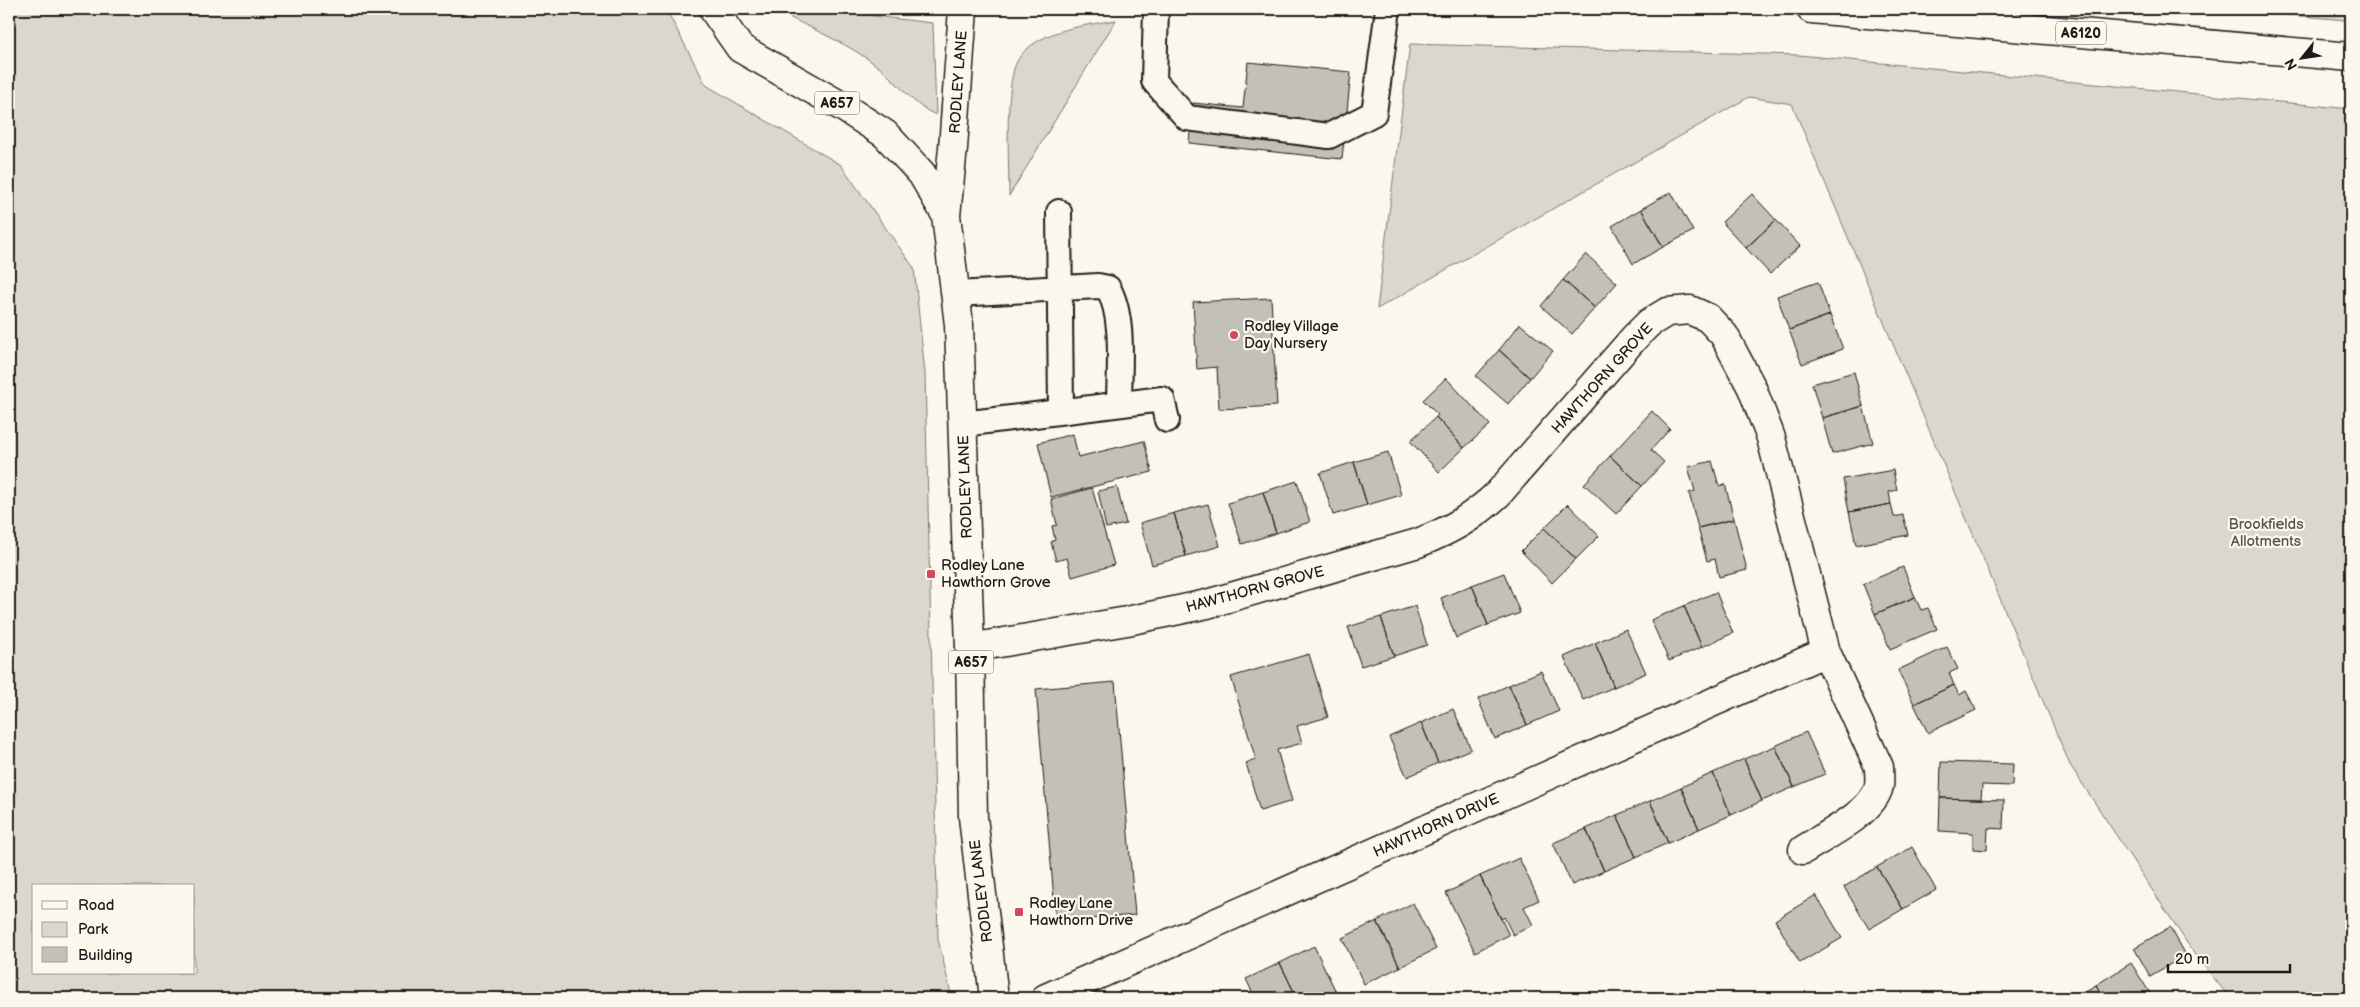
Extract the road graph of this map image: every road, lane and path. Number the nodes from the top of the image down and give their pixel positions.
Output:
1 (712, 9) edge
2 (963, 9) edge
3 (1156, 9) edge
4 (1388, 9) edge
5 (1811, 9) edge
6 (2351, 57) edge
7 (1059, 212) dead end
8 (946, 215) junction
9 (1059, 288) junction
10 (956, 294) junction
11 (1119, 404) junction
12 (1061, 410) junction
13 (1167, 420) dead end
14 (963, 424) junction
15 (970, 648) junction
16 (1826, 652) junction
17 (1804, 850) dead end
18 (994, 998) edge
19 (1046, 998) edge

1 - 8 main road, RODLEY LANE / A657
2 - 8 main road, RODLEY LANE / A657
3 - 4 lane
5 - 6 main road, A6120
7 - 9 lane
8 - 10 main road, RODLEY LANE / A657
9 - 10 lane
9 - 11 lane
9 - 12 lane
10 - 14 main road, RODLEY LANE / A657
11 - 12 lane
11 - 13 lane
12 - 14 lane
14 - 15 main road, RODLEY LANE / A657
15 - 16 main road, HAWTHORN GROVE
15 - 18 main road, RODLEY LANE / A657
16 - 17 main road, HAWTHORN GROVE
16 - 19 main road, HAWTHORN DRIVE

